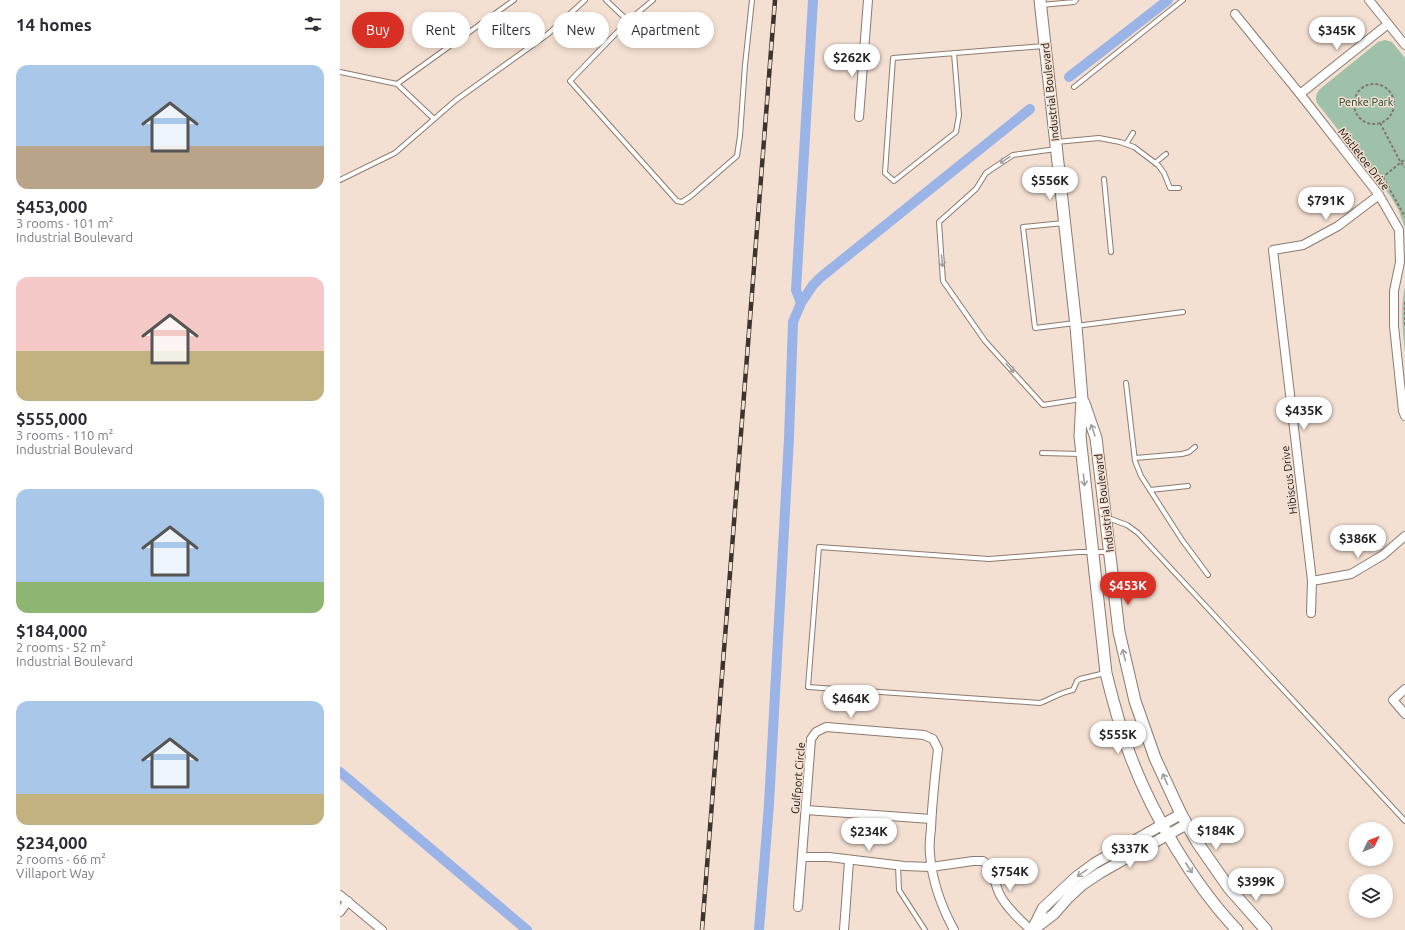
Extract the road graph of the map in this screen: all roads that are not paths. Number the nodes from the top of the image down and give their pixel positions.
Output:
1 (514, 0) edge
2 (585, 0) edge
3 (606, 0) edge
4 (653, 0) edge
5 (752, 0) edge
6 (868, 0) edge
7 (1076, 0) edge
8 (1183, 0) edge
9 (1369, 0) edge
10 (1040, 3) edge
11 (618, 12) edge
12 (639, 12) edge
13 (1235, 14) dead end
14 (1388, 24) junction
15 (617, 33) edge
16 (1405, 45) edge
17 (1046, 46) junction
18 (954, 53) junction
19 (340, 72) edge
20 (398, 84) junction
21 (1074, 87) dead end
22 (1300, 94) junction
23 (859, 117) dead end
24 (434, 119) junction
25 (1133, 133) dead end
26 (1126, 144) junction
27 (1056, 145) junction
28 (1166, 154) dead end
29 (1155, 163) junction
30 (1104, 179) dead end
31 (340, 180) edge
32 (1179, 188) dead end
33 (1379, 195) junction
34 (1064, 223) junction
35 (1111, 252) dead end
36 (1183, 312) dead end
37 (1076, 324) junction
38 (1126, 383) dead end
39 (1082, 399) junction
40 (1405, 416) edge
41 (1196, 447) dead end
42 (1042, 454) dead end
43 (1082, 454) junction
44 (1135, 458) junction
45 (1188, 486) dead end
46 (1150, 490) junction
47 (1105, 517) junction
48 (1405, 536) edge
49 (1092, 552) junction
50 (1110, 552) junction
51 (1208, 575) dead end
52 (1312, 581) junction
53 (1311, 613) dead end
54 (1106, 673) junction
55 (1405, 689) edge
56 (1405, 714) edge
57 (806, 810) junction
58 (1181, 814) junction
59 (931, 820) junction
60 (1405, 821) edge
61 (1187, 824) junction
62 (1164, 825) junction
63 (1169, 835) junction
64 (802, 857) junction
65 (850, 861) junction
66 (898, 864) junction
67 (931, 867) junction
68 (340, 895) edge
69 (348, 902) junction
70 (798, 907) dead end
71 (340, 912) edge
72 (382, 930) edge
73 (844, 930) edge
74 (925, 930) edge
75 (954, 930) edge
76 (1032, 930) edge
77 (1237, 930) edge
78 (1266, 930) edge

1 - 20 lane
2 - 24 lane
3 - 11 lane
4 - 12 lane
5 - 15 lane
6 - 23 street
7 - 10 lane
8 - 21 lane
9 - 14 street
10 - 17 main road, Industrial Boulevard
13 - 22 street, Mistletoe Drive
14 - 16 street
14 - 22 street
17 - 18 lane
17 - 27 main road, Industrial Boulevard
18 - 18 lane
19 - 20 lane
20 - 24 lane
22 - 33 street, Mistletoe Drive
24 - 31 lane
25 - 26 lane
26 - 27 lane
26 - 29 lane
27 - 34 main road, Industrial Boulevard
27 -> 39 lane
28 - 29 lane
29 - 32 lane
30 - 35 lane
33 - 40 street, Mistletoe Drive
33 - 52 street, Hibiscus Drive
34 - 37 main road, Industrial Boulevard
34 - 37 lane
36 - 37 lane
37 - 39 main road, Industrial Boulevard
38 - 44 lane
39 - 43 main road, Industrial Boulevard
47 -> 39 main road, Industrial Boulevard
41 - 44 lane
42 - 43 lane
43 -> 49 main road, Industrial Boulevard
44 - 46 lane
45 - 46 lane
46 - 51 lane
47 - 50 main road, Industrial Boulevard
47 - 60 lane
48 - 52 street
49 - 50 lane
49 - 54 main road, Industrial Boulevard
49 - 54 lane
58 -> 50 main road, Industrial Boulevard
52 - 53 street, Hibiscus Drive
54 - 62 main road, Industrial Boulevard
55 - 56 street
57 - 59 street
57 - 59 street, Gulfport Circle
57 - 64 street, Gulfport Circle
58 - 61 main road, Industrial Boulevard
58 - 62 street
59 - 67 street, Gulfport Circle
61 - 63 street
61 - 78 main road, Industrial Boulevard
62 - 63 main road, Industrial Boulevard
62 -> 76 street
63 - 76 street
63 -> 77 main road, Industrial Boulevard
64 - 65 street
64 - 70 street, Gulfport Circle
65 - 66 street
65 - 73 street
66 - 67 street
66 - 74 lane
67 - 75 street, Gulfport Circle
67 - 76 street
68 - 69 street
69 - 71 street
69 - 72 street

